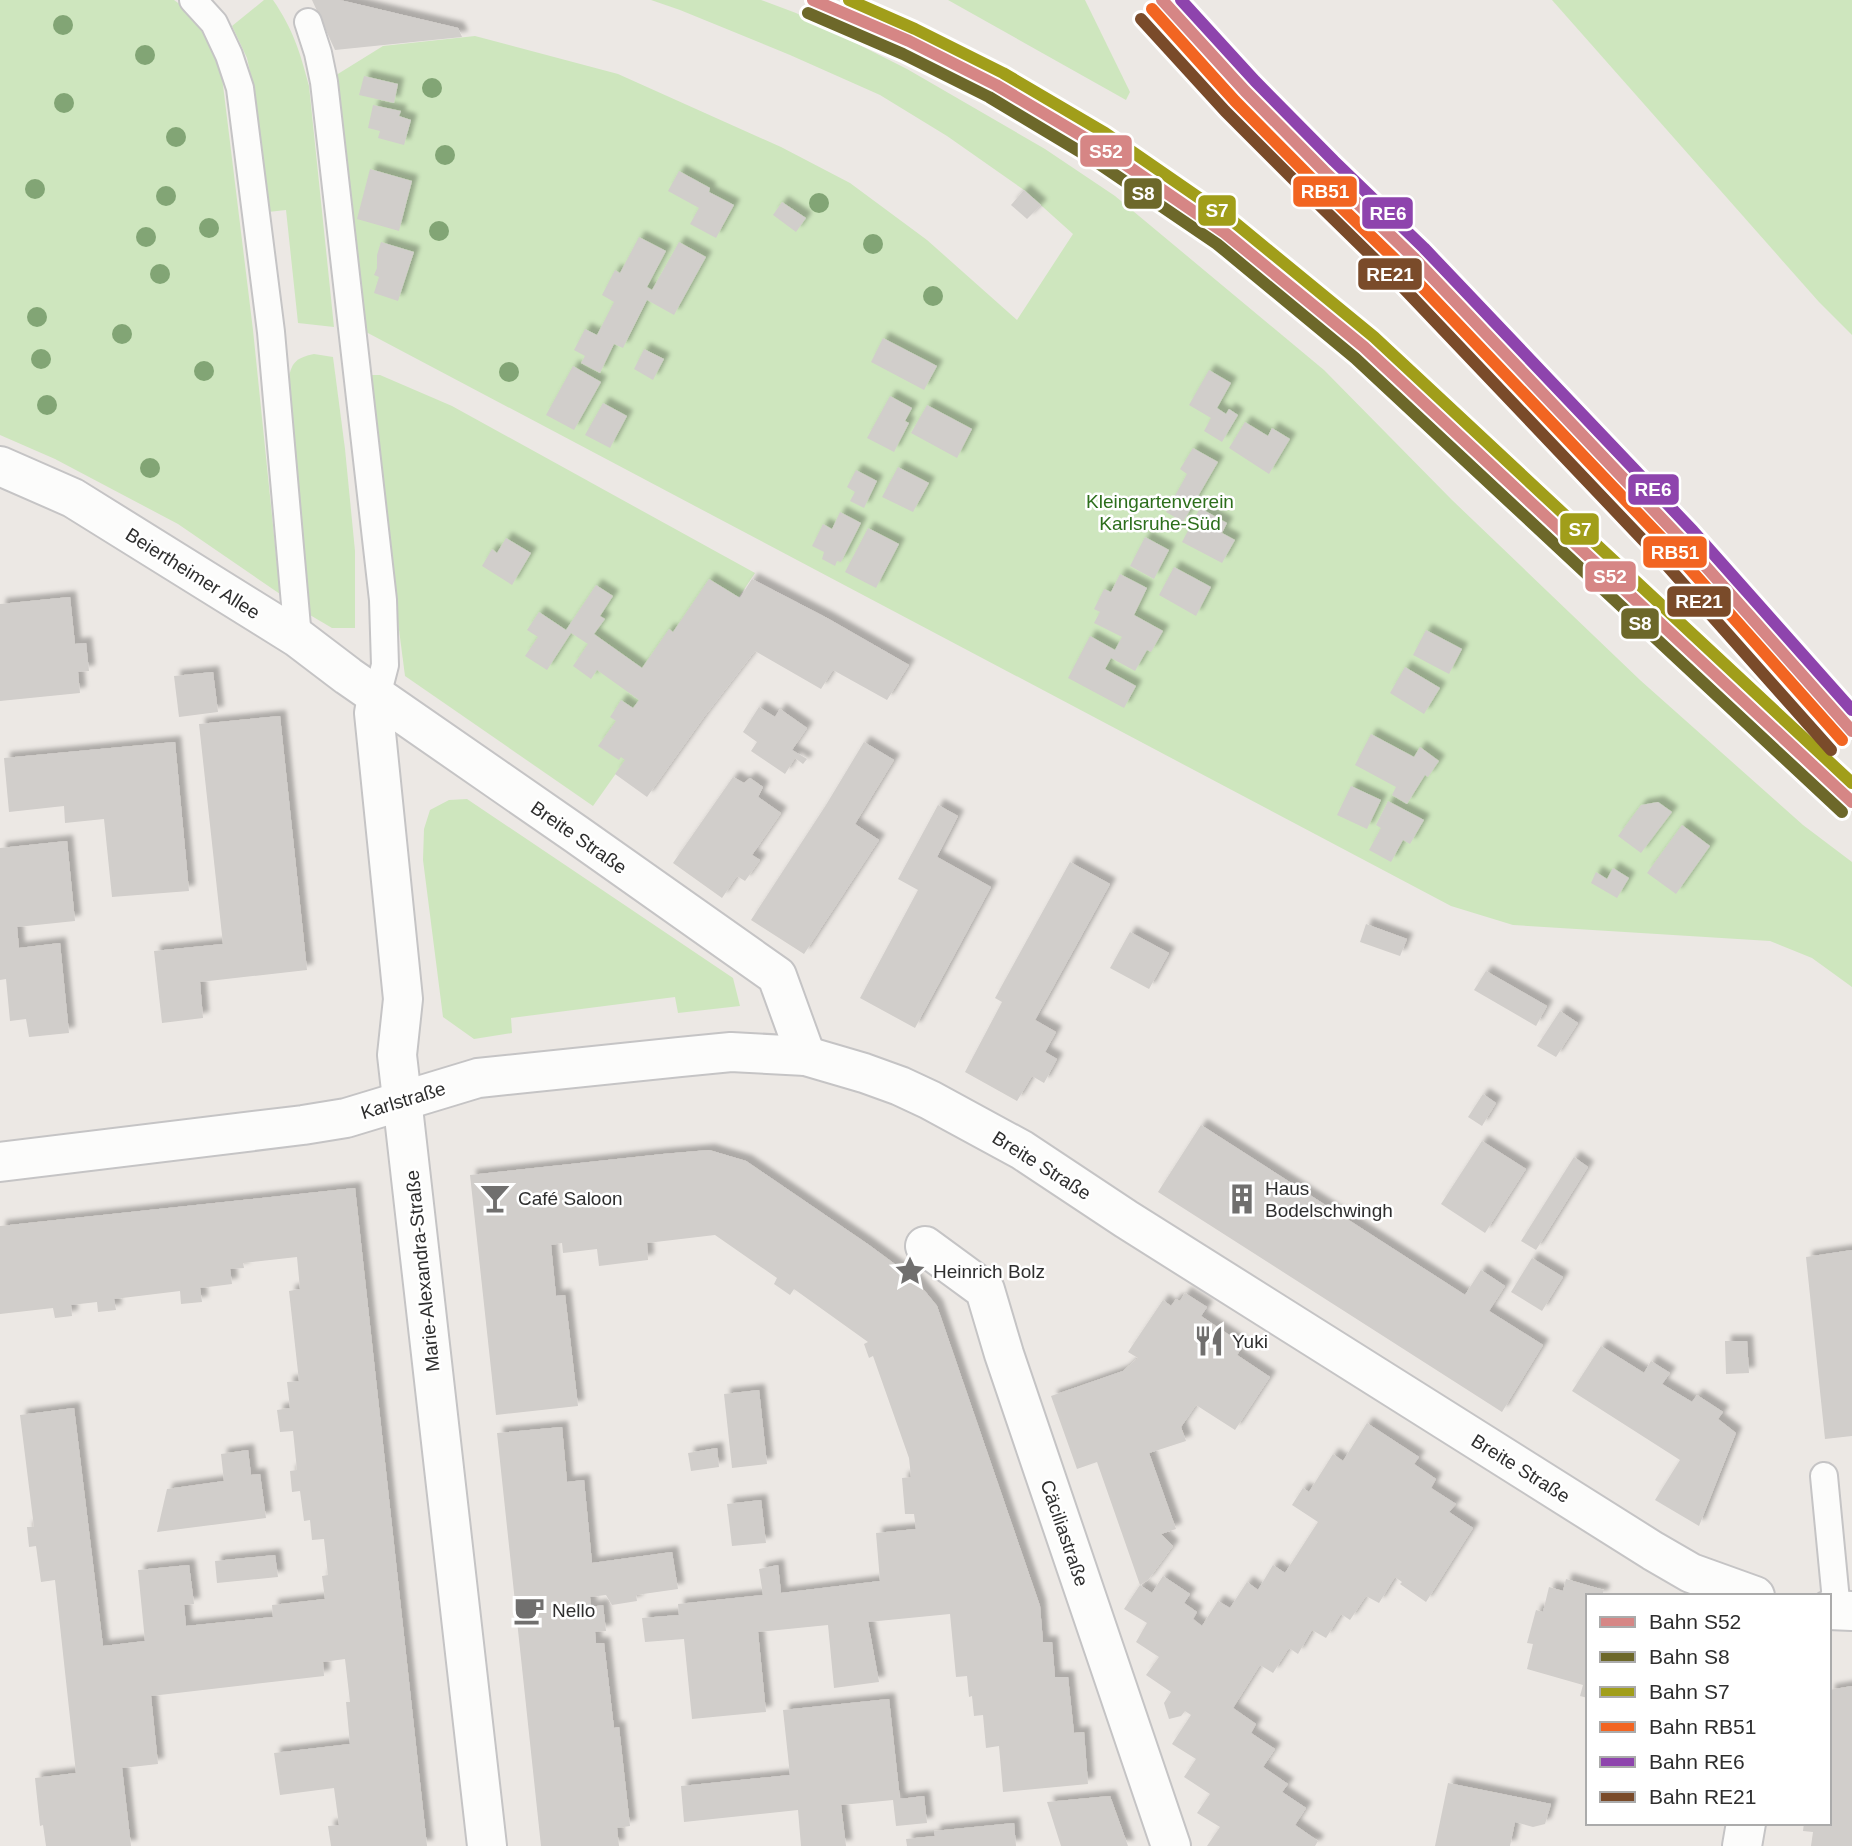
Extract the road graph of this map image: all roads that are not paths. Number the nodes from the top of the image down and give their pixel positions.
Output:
1 (193, 0) edge
2 (308, 22) dead end
3 (0, 466) edge
4 (298, 638) junction
5 (377, 696) junction
6 (806, 1056) junction
7 (402, 1099) junction
8 (0, 1161) edge
9 (925, 1246) dead end
10 (1824, 1476) dead end
11 (1749, 1594) edge
12 (1840, 1611) edge
13 (1746, 1825) edge
14 (487, 1846) edge
15 (1171, 1846) edge
16 (1742, 1846) edge

1 - 4 lane
2 - 5 lane
3 - 4 street, Beiertheimer Allee
4 - 5 street, Beiertheimer Allee
5 - 6 street, Breite Straße
5 - 7 street, Marie-Alexandra-Straße
6 - 7 street, Karlstraße
6 - 11 street, Breite Straße
7 - 8 street, Karlstraße
7 - 14 street, Marie-Alexandra-Straße
9 - 15 street, Cäciliastraße
10 - 12 lane
13 - 16 street

